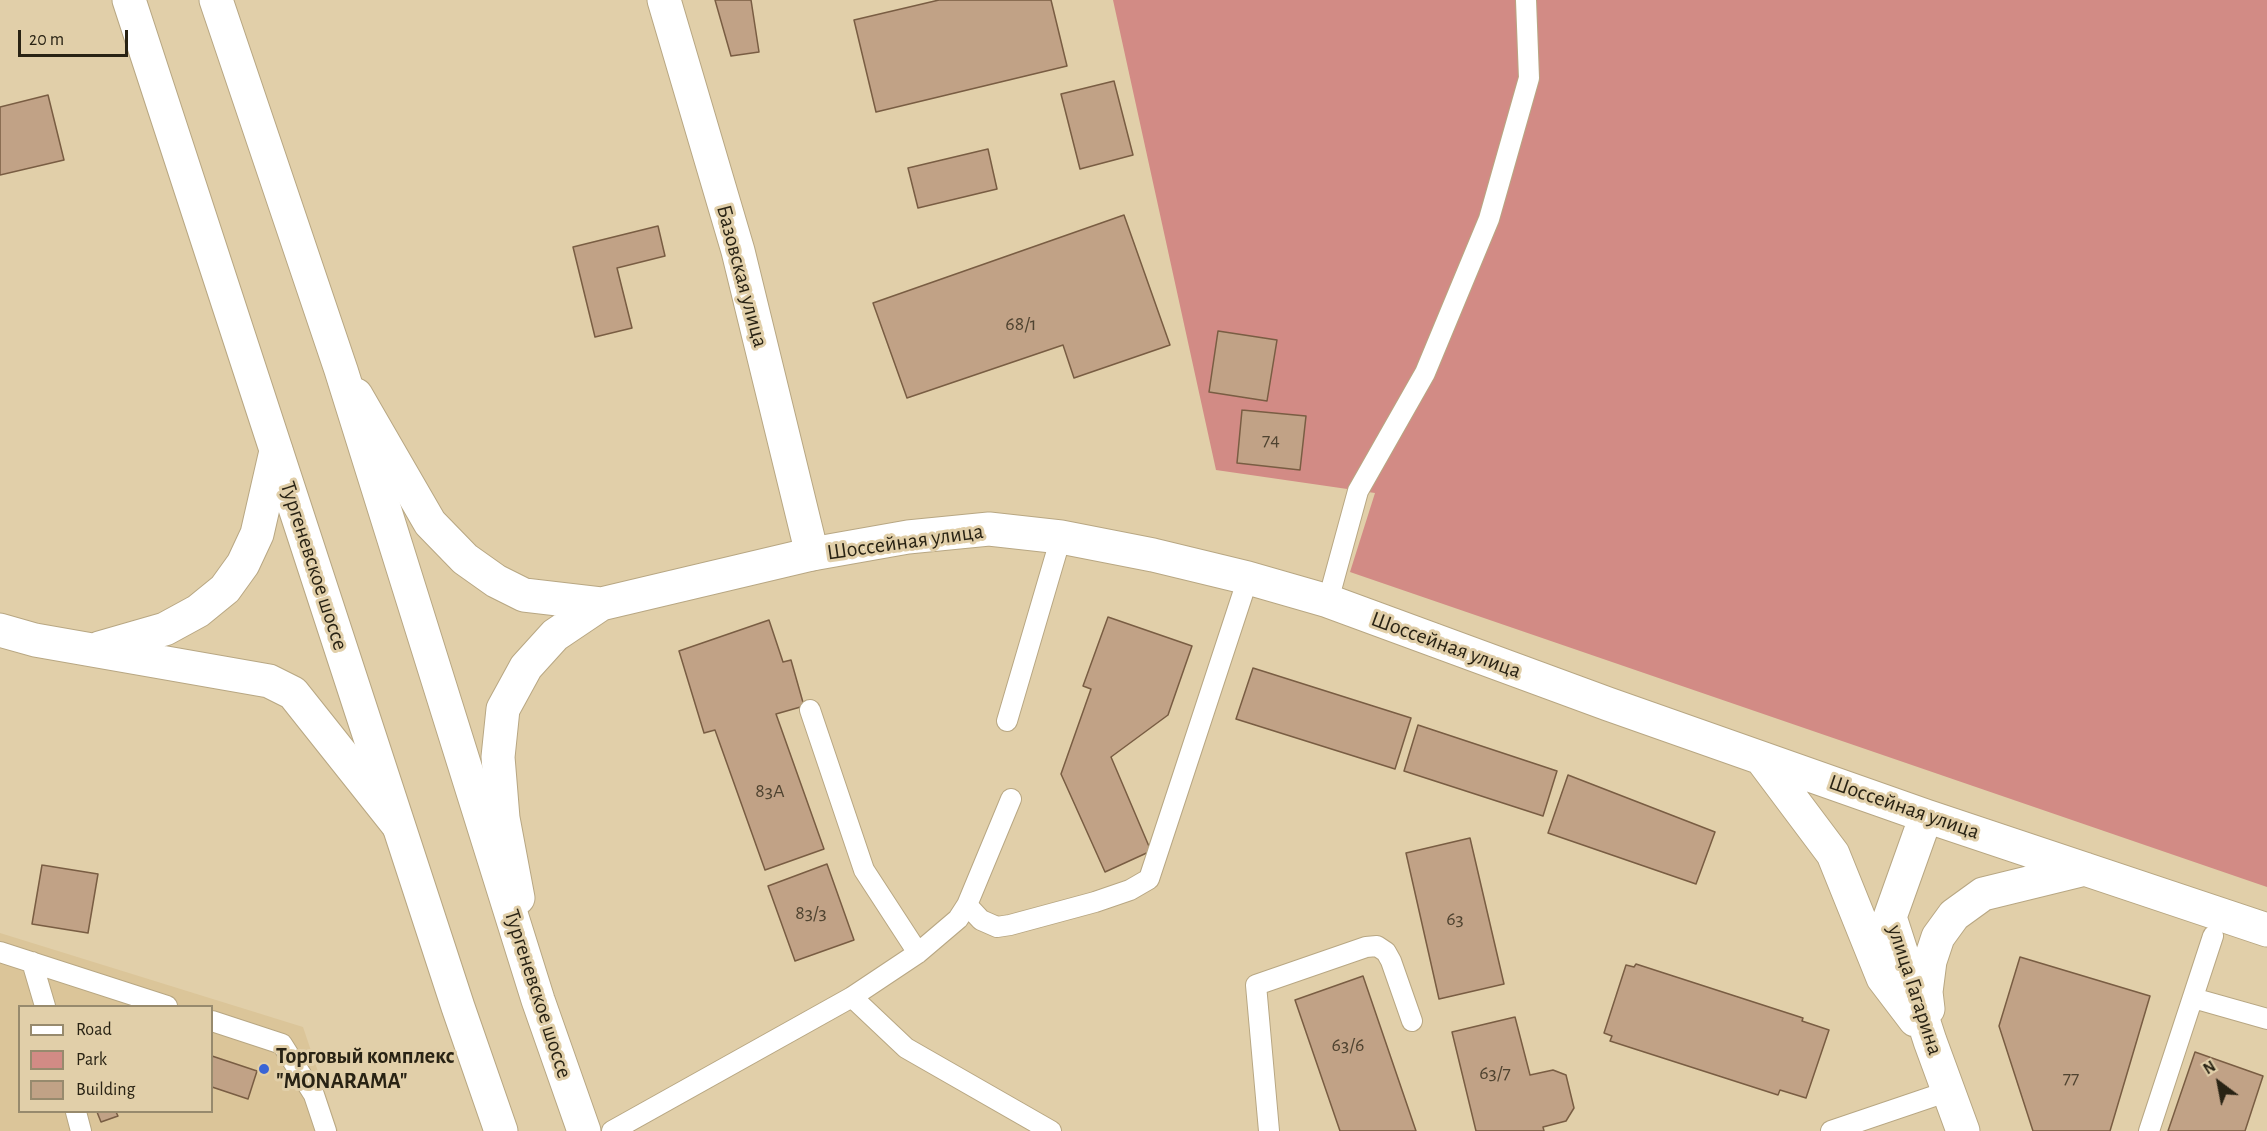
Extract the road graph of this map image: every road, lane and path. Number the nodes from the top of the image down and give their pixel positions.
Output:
1 (129, 0) edge
2 (216, 0) edge
3 (664, 0) edge
4 (1527, 0) edge
5 (341, 370) junction
6 (276, 450) junction
7 (1061, 537) junction
8 (812, 554) junction
9 (1248, 578) junction
10 (1328, 602) junction
11 (601, 604) junction
12 (0, 630) edge
13 (92, 650) junction
14 (810, 710) dead end
15 (1007, 721) dead end
16 (1761, 758) junction
17 (1011, 799) dead end
18 (1926, 816) junction
19 (399, 827) junction
20 (2085, 869) junction
21 (967, 905) junction
22 (2267, 930) edge
23 (2213, 936) dead end
24 (0, 952) edge
25 (918, 953) junction
26 (32, 962) junction
27 (852, 998) junction
28 (538, 999) junction
29 (2193, 999) junction
30 (45, 1005) edge
31 (164, 1005) edge
32 (2267, 1019) edge
33 (213, 1021) edge
34 (1412, 1021) dead end
35 (1930, 1041) junction
36 (1948, 1091) junction
37 (76, 1113) edge
38 (1880, 1123) edge
39 (81, 1131) edge
40 (326, 1131) edge
41 (501, 1131) edge
42 (584, 1131) edge
43 (612, 1131) edge
44 (1051, 1131) edge
45 (1269, 1131) edge
46 (1831, 1131) edge
47 (1964, 1131) edge
48 (2149, 1131) edge

1 - 6 main road, Тургеневское шоссе
2 - 5 main road, Тургеневское шоссе
3 - 8 main road, Базовская улица
4 - 10 lane
5 - 11 main road
5 - 28 main road, Тургеневское шоссе
6 - 13 main road
6 - 19 main road, Тургеневское шоссе
7 - 8 main road, Шоссейная улица
7 - 9 main road, Шоссейная улица
7 - 15 lane
8 - 11 main road, Шоссейная улица
9 - 10 main road, Шоссейная улица
9 - 21 lane
10 - 16 main road, Шоссейная улица
11 - 28 main road
12 - 13 main road
13 - 19 main road
14 - 25 lane
16 - 18 main road, Шоссейная улица
16 - 35 main road
17 - 21 lane
18 - 20 main road, Шоссейная улица
18 - 35 main road, улица Гагарина
19 - 41 main road, Тургеневское шоссе
20 - 22 main road, Шоссейная улица
20 - 35 main road
21 - 25 lane
23 - 29 lane
24 - 26 lane
25 - 27 lane
26 - 30 lane
26 - 31 lane
27 - 43 lane
27 - 44 lane
28 - 42 main road, Тургеневское шоссе
29 - 32 lane
29 - 48 lane
33 - 40 lane
34 - 45 lane
35 - 36 main road, улица Гагарина
36 - 38 lane
36 - 47 main road, улица Гагарина
37 - 39 lane
38 - 46 lane

